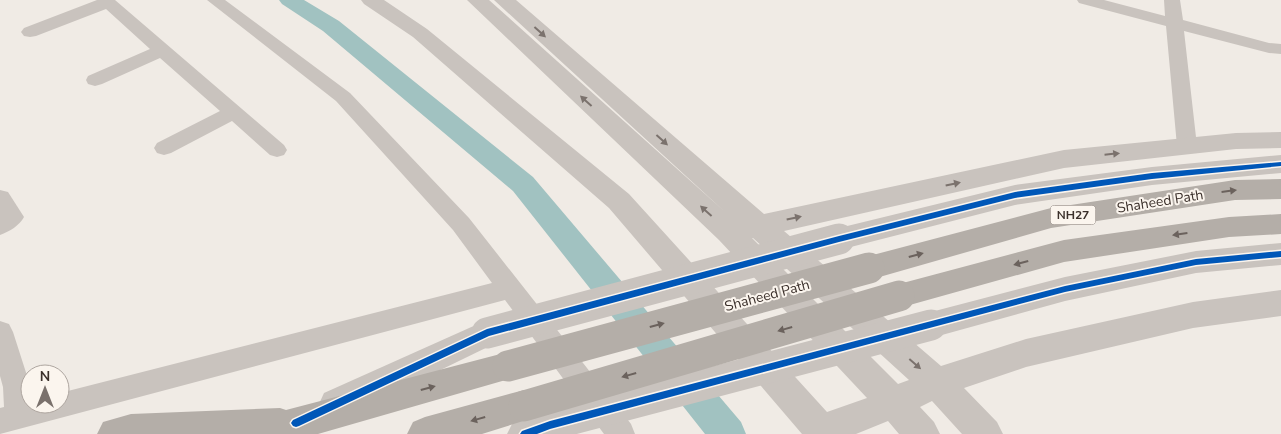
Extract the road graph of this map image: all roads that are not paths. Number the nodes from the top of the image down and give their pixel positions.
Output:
1 (215, 0) edge
2 (371, 0) edge
3 (477, 0) edge
4 (504, 0) edge
5 (1085, 0) edge
6 (1172, 0) edge
7 (107, 1) edge
8 (1175, 24) junction
9 (30, 32) dead end
10 (1281, 49) edge
11 (162, 50) junction
12 (95, 80) dead end
13 (234, 112) junction
14 (1281, 140) edge
15 (1187, 146) junction
16 (164, 148) dead end
17 (277, 150) dead end
18 (1281, 164) edge
19 (1281, 189) edge
20 (0, 198) edge
21 (1281, 224) edge
22 (0, 226) edge
23 (758, 226) junction
24 (729, 232) junction
25 (1281, 254) edge
26 (510, 289) junction
27 (1281, 303) edge
28 (0, 332) edge
29 (936, 383) junction
30 (894, 403) junction
31 (9, 419) edge
32 (533, 422) edge
33 (296, 423) junction
34 (823, 433) edge
35 (115, 434) edge
36 (259, 434) edge
37 (426, 434) edge
38 (622, 434) edge
39 (922, 434) edge
40 (984, 434) edge

1 - 26 street
2 - 34 street
24 -> 3 street
4 -> 23 street
5 - 8 street
6 - 8 street
7 - 9 street
7 - 11 street
8 - 10 street
8 - 15 street
11 - 12 street
11 - 13 street
13 - 16 street
13 - 17 street
14 - 15 street
23 -> 15 street
18 - 33 street, bridge
33 -> 19 highway, Shaheed Path / NH27, bridge
20 - 22 street
21 -> 32 highway, bridge
23 - 24 street
23 -> 29 street
24 - 30 street
25 - 32 street, bridge
26 - 31 street
26 - 38 street
27 - 29 street
28 - 31 street
29 - 30 street
29 - 40 street
30 - 34 street
30 - 39 street
32 -> 37 highway
33 - 35 highway
33 - 36 highway, Shaheed Path / NH27

